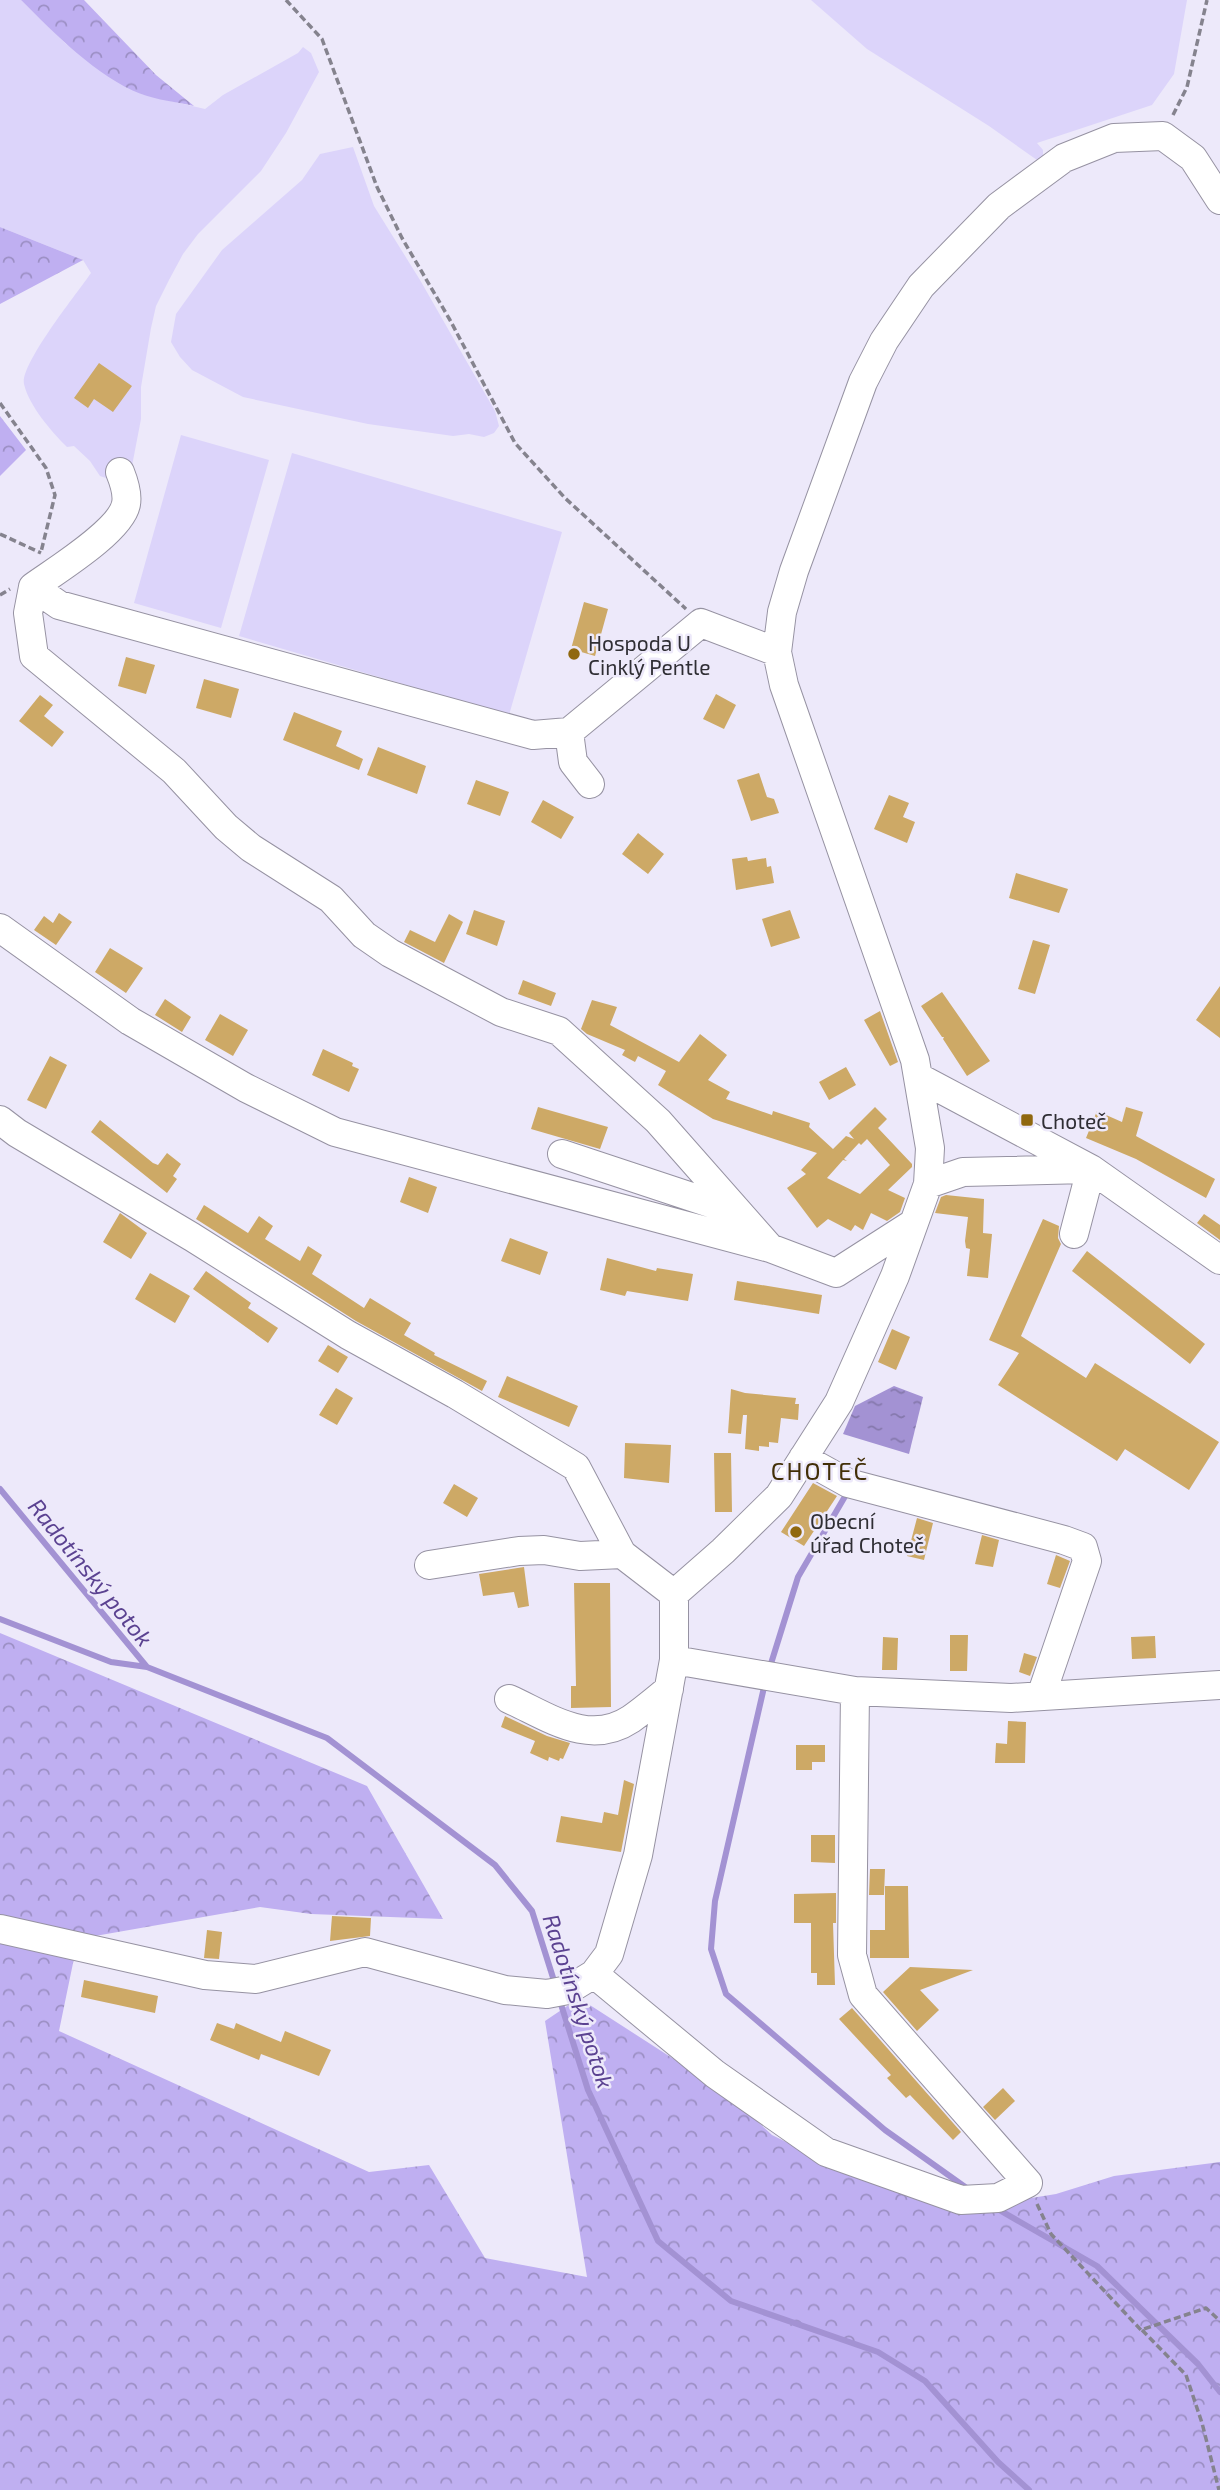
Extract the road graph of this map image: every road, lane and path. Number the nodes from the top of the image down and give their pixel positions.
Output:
1 (286, 0) edge
2 (1207, 0) edge
3 (1163, 136) junction
4 (1220, 200) edge
5 (0, 403) edge
6 (120, 472) dead end
7 (0, 534) edge
8 (41, 553) junction
9 (33, 587) junction
10 (701, 624) junction
11 (777, 652) junction
12 (569, 732) junction
13 (590, 785) dead end
14 (0, 928) edge
15 (918, 1077) junction
16 (0, 1120) edge
17 (562, 1154) dead end
18 (1091, 1169) junction
19 (928, 1184) junction
20 (739, 1213) junction
21 (914, 1223) junction
22 (1074, 1234) dead end
23 (770, 1248) junction
24 (1220, 1260) edge
25 (803, 1458) junction
26 (723, 1551) junction
27 (627, 1557) junction
28 (429, 1565) dead end
29 (674, 1594) junction
30 (674, 1660) junction
31 (1220, 1685) edge
32 (669, 1689) junction
33 (855, 1691) junction
34 (1041, 1696) junction
35 (509, 1699) dead end
36 (0, 1929) edge
37 (594, 1974) junction
38 (1028, 2183) junction
39 (1220, 2321) edge
40 (1142, 2330) junction
41 (1219, 2490) edge

1 - 10 path
2 - 3 path
3 - 4 street
3 - 11 street
5 - 8 path
6 - 9 street
7 - 8 path
8 - 9 path
9 - 12 street
9 - 20 street
10 - 11 street
10 - 12 street
11 - 15 street
12 - 13 street
14 - 23 street
15 - 18 street
15 - 19 street
16 - 27 street
17 - 20 street
18 - 19 street
18 - 22 street
18 - 24 street
19 - 21 street
20 - 23 street
21 - 23 street
21 - 25 street
25 - 26 street
25 - 34 street
26 - 27 street
26 - 29 street
27 - 28 street
27 - 29 street
29 - 30 street
30 - 32 street
30 - 33 street
31 - 34 street
32 - 35 street
32 - 37 street
33 - 34 street
33 - 38 street
36 - 37 street
37 - 38 street
38 - 40 path
39 - 40 path
40 - 41 path

